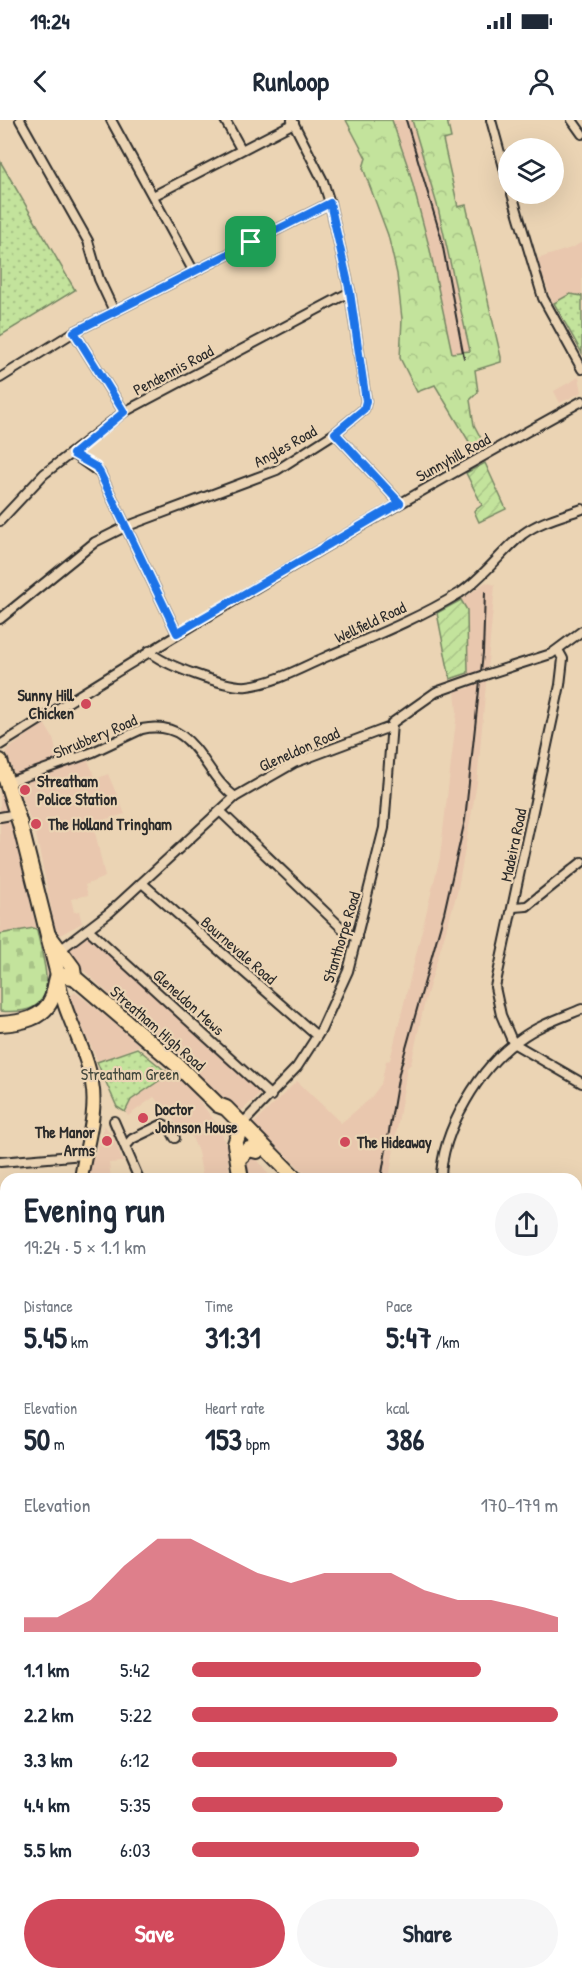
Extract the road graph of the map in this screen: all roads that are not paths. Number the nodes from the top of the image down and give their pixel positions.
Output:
1 (20, 120) edge
2 (111, 120) edge
3 (225, 120) edge
4 (491, 120) edge
5 (572, 120) edge
6 (293, 122) edge
7 (582, 134) edge
8 (498, 146) edge
9 (240, 149) junction
10 (153, 196) junction
11 (330, 203) junction
12 (515, 204) edge
13 (194, 272) junction
14 (350, 292) junction
15 (114, 310) junction
16 (74, 332) junction
17 (582, 369) edge
18 (0, 378) edge
19 (582, 400) edge
20 (124, 412) junction
21 (335, 433) junction
22 (73, 454) junction
23 (400, 503) junction
24 (582, 509) edge
25 (0, 521) edge
26 (125, 527) junction
27 (0, 619) edge
28 (582, 631) edge
29 (177, 633) junction
30 (558, 650) junction
31 (149, 651) junction
32 (390, 727) junction
33 (0, 745) edge
34 (0, 761) edge
35 (9, 782) junction
36 (236, 797) junction
37 (220, 811) junction
38 (17, 814) junction
39 (0, 817) edge
40 (582, 862) edge
41 (142, 883) junction
42 (514, 907) junction
43 (88, 929) junction
44 (47, 933) junction
45 (357, 938) junction
46 (60, 950) junction
47 (58, 975) junction
48 (74, 977) junction
49 (582, 1009) edge
50 (65, 1011) junction
51 (40, 1014) junction
52 (0, 1024) edge
53 (317, 1036) junction
54 (513, 1043) junction
55 (582, 1083) edge
56 (271, 1096) junction
57 (114, 1120) dead end
58 (240, 1127) junction
59 (175, 1138) dead end
60 (126, 1146) junction
61 (257, 1150) junction
62 (84, 1155) junction
63 (238, 1159) junction
64 (0, 1161) edge
65 (82, 1173) edge
66 (137, 1173) edge
67 (240, 1173) edge
68 (277, 1173) edge
69 (290, 1173) edge
70 (442, 1173) edge

1 - 15 street
2 - 10 street
3 - 9 street
4 - 8 street
5 - 7 street
6 - 9 street
6 - 11 street
9 - 10 street
10 - 13 street
11 - 13 street
11 - 14 street
12 - 17 street
13 - 15 street
14 - 20 street, Pendennis Road
14 - 21 street
15 - 16 street
16 - 18 street
16 - 20 street
19 - 23 street, Sunnyhill Road
20 - 22 street, Pendennis Road
21 - 23 street, Angles Road
21 - 26 street, Angles Road
22 - 25 street, Pendennis Road
22 - 26 street
23 - 29 street, Sunnyhill Road
24 - 31 street, Wellfield Road
26 - 27 street, Angles Road
26 - 29 street
28 - 30 street, Gleneldon Road
29 - 31 street, Sunnyhill Road
30 - 32 street, Gleneldon Road, bridge
30 - 42 street, Madeira Road
31 - 33 street, Sunnyhill Road
32 - 36 street, Gleneldon Road
32 - 45 street, Stanthorpe Road
34 - 35 highway, Streatham High Road
35 - 36 street, Shrubbery Road
35 - 38 highway, Streatham High Road
36 - 37 street, Gleneldon Road
37 - 41 street, Gleneldon Road
37 - 45 street
38 - 39 street
38 - 44 highway, Streatham High Road
40 - 42 street
41 - 43 street, Gleneldon Road
41 - 53 street, Bournevale Road
42 - 54 street, Madeira Road
43 - 46 street, Gleneldon Road
43 - 56 street, Gleneldon Mews
44 - 46 highway, Streatham High Road
44 - 47 highway, Streatham High Road
45 - 53 street, Stanthorpe Road
46 - 48 highway, Streatham High Road
47 - 48 highway
47 - 50 main road
47 - 51 highway
48 - 58 highway, Streatham High Road
49 - 54 street
50 - 51 main road
50 - 62 main road
51 - 52 highway
53 - 56 street, Stanthorpe Road
54 - 55 street
54 - 70 street
56 - 58 street, Stanthorpe Road
57 - 60 street
58 - 61 highway, Streatham High Road
58 - 63 highway
58 - 69 highway, Streatham High Road
59 - 60 street
60 - 66 street
61 - 63 highway
61 - 68 highway, Streatham High Road
62 - 64 street
62 - 65 main road
63 - 67 highway

